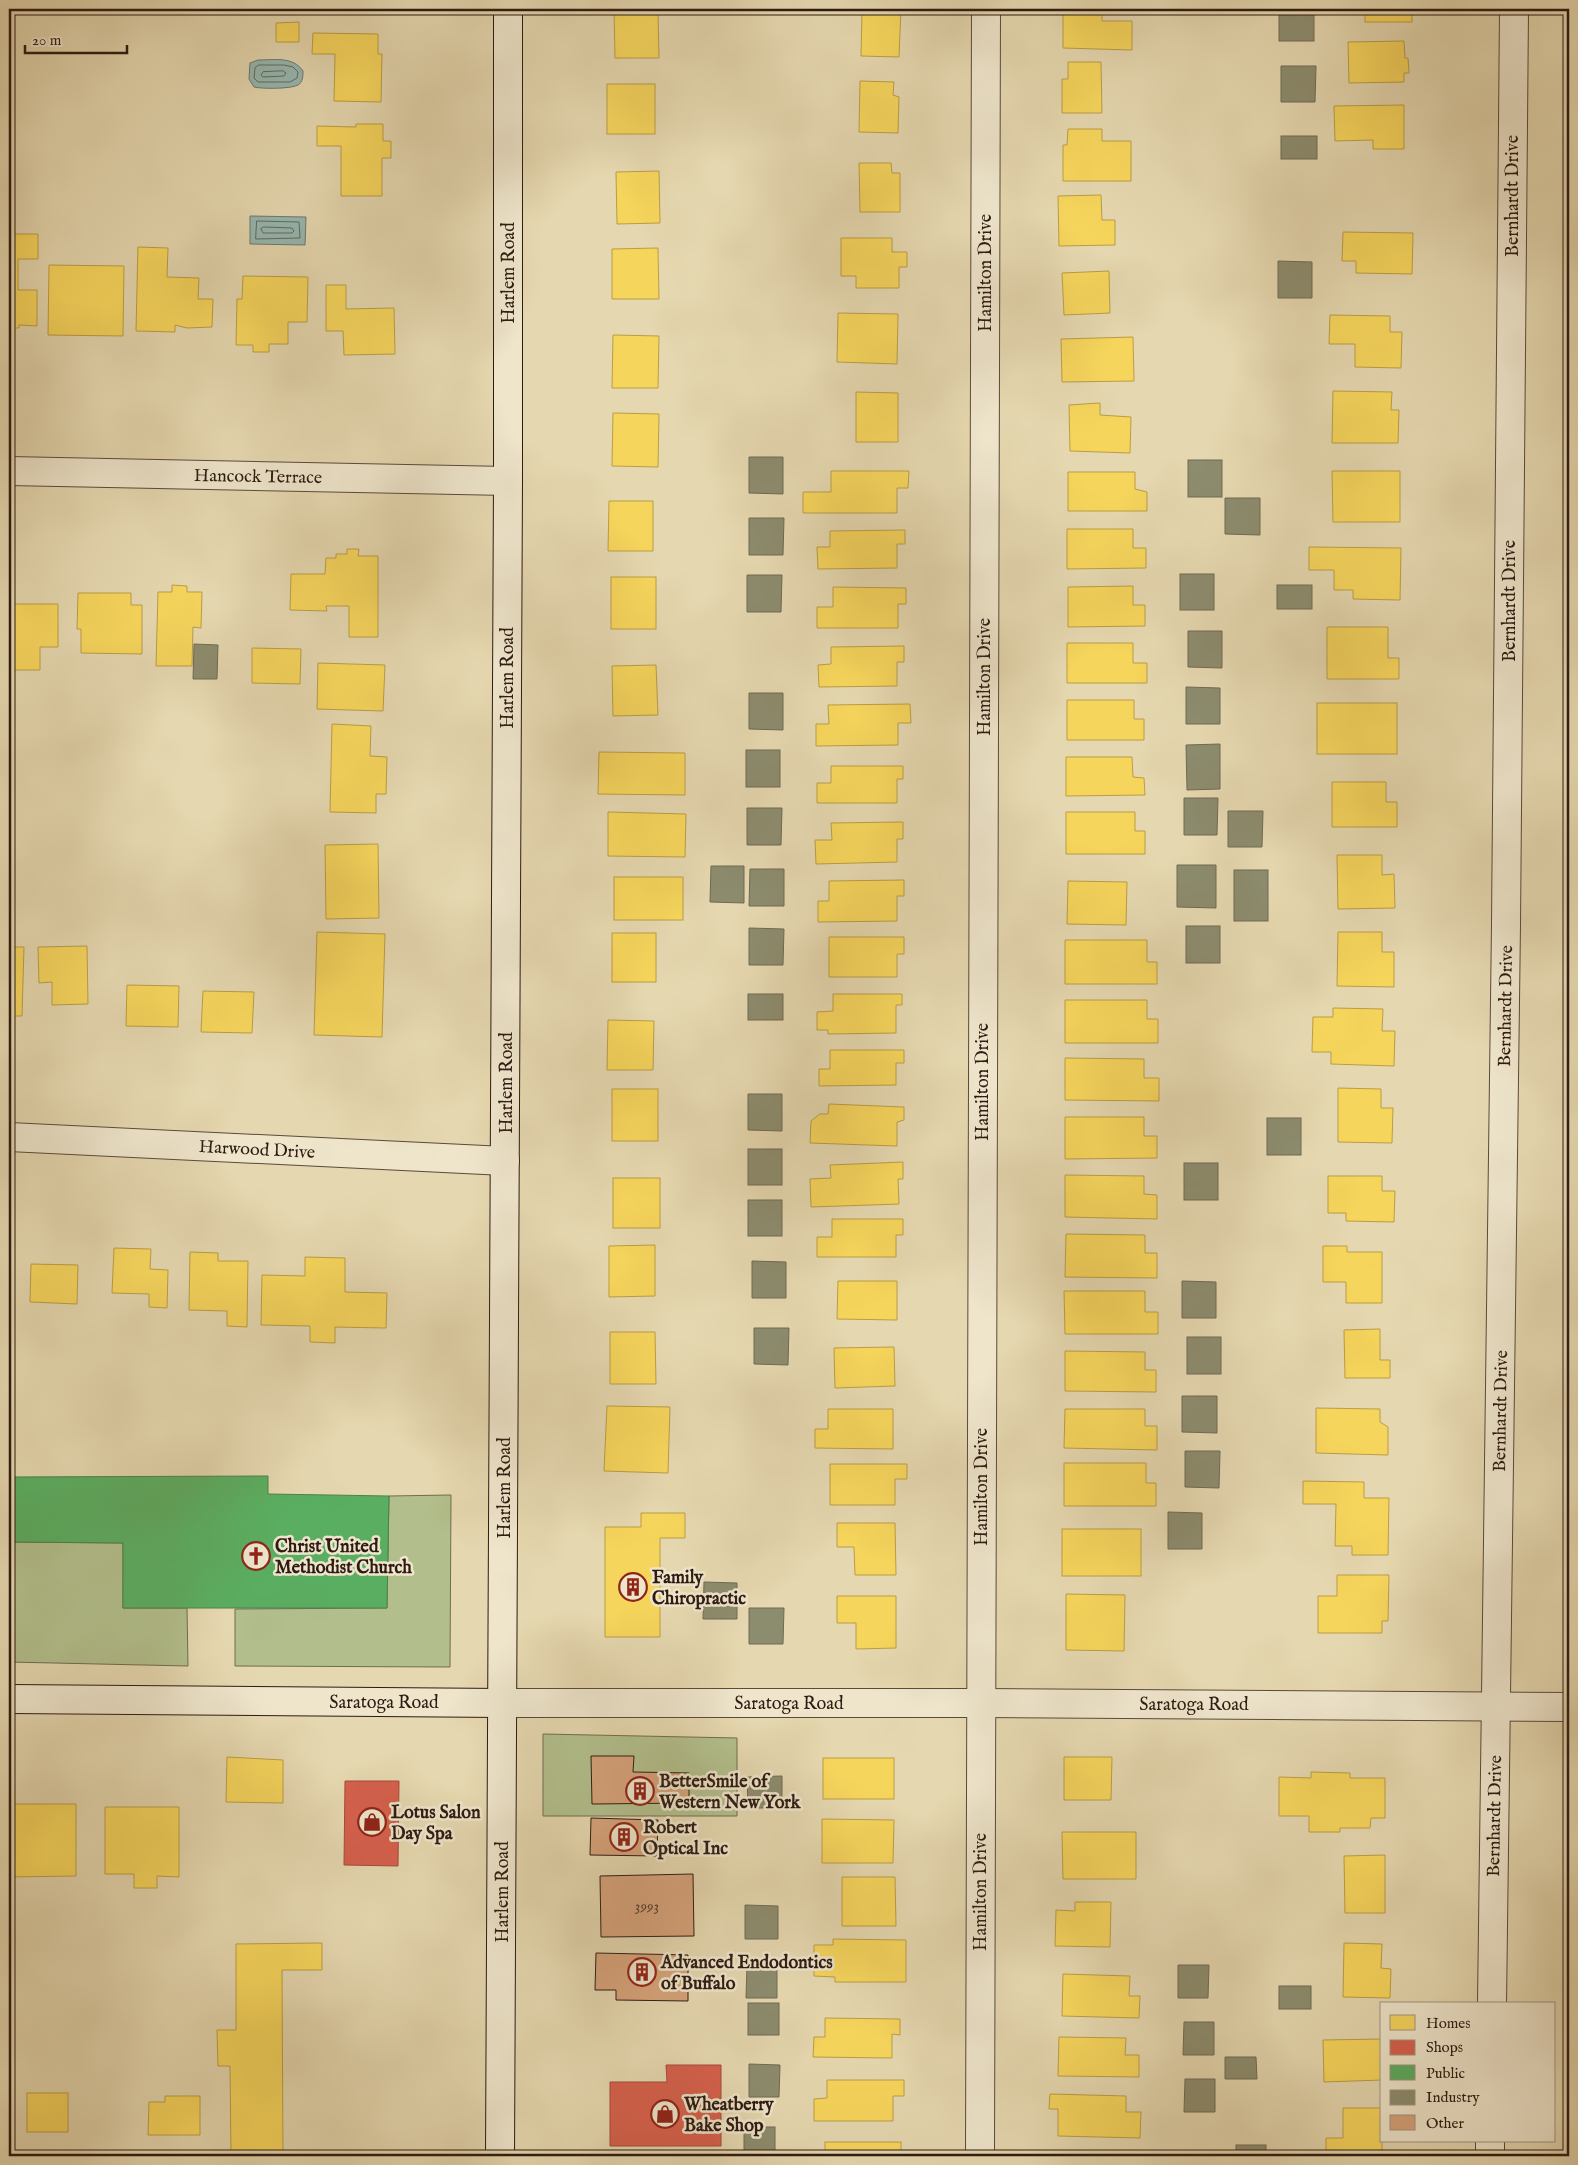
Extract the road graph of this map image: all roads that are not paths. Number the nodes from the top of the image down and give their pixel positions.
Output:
1 (508, 9) edge
2 (986, 9) edge
3 (1514, 9) edge
4 (9, 471) edge
5 (508, 481) junction
6 (9, 1137) edge
7 (506, 1161) junction
8 (9, 1699) edge
9 (502, 1703) junction
10 (980, 1703) junction
11 (1496, 1707) junction
12 (1569, 1707) edge
13 (1492, 2002) edge
14 (1490, 2142) edge
15 (500, 2156) edge
16 (980, 2156) edge
17 (1490, 2156) edge

1 - 5 street, Harlem Road
2 - 10 street, Hamilton Drive
3 - 11 street, Bernhardt Drive
4 - 5 street, Hancock Terrace
5 - 7 street, Harlem Road
6 - 7 street, Harwood Drive
7 - 9 street, Harlem Road
8 - 9 street, Saratoga Road
9 - 10 street, Saratoga Road
9 - 15 street, Harlem Road
10 - 11 street, Saratoga Road
10 - 16 street, Hamilton Drive
11 - 12 street, Saratoga Road
11 - 13 street, Bernhardt Drive
14 - 17 street

